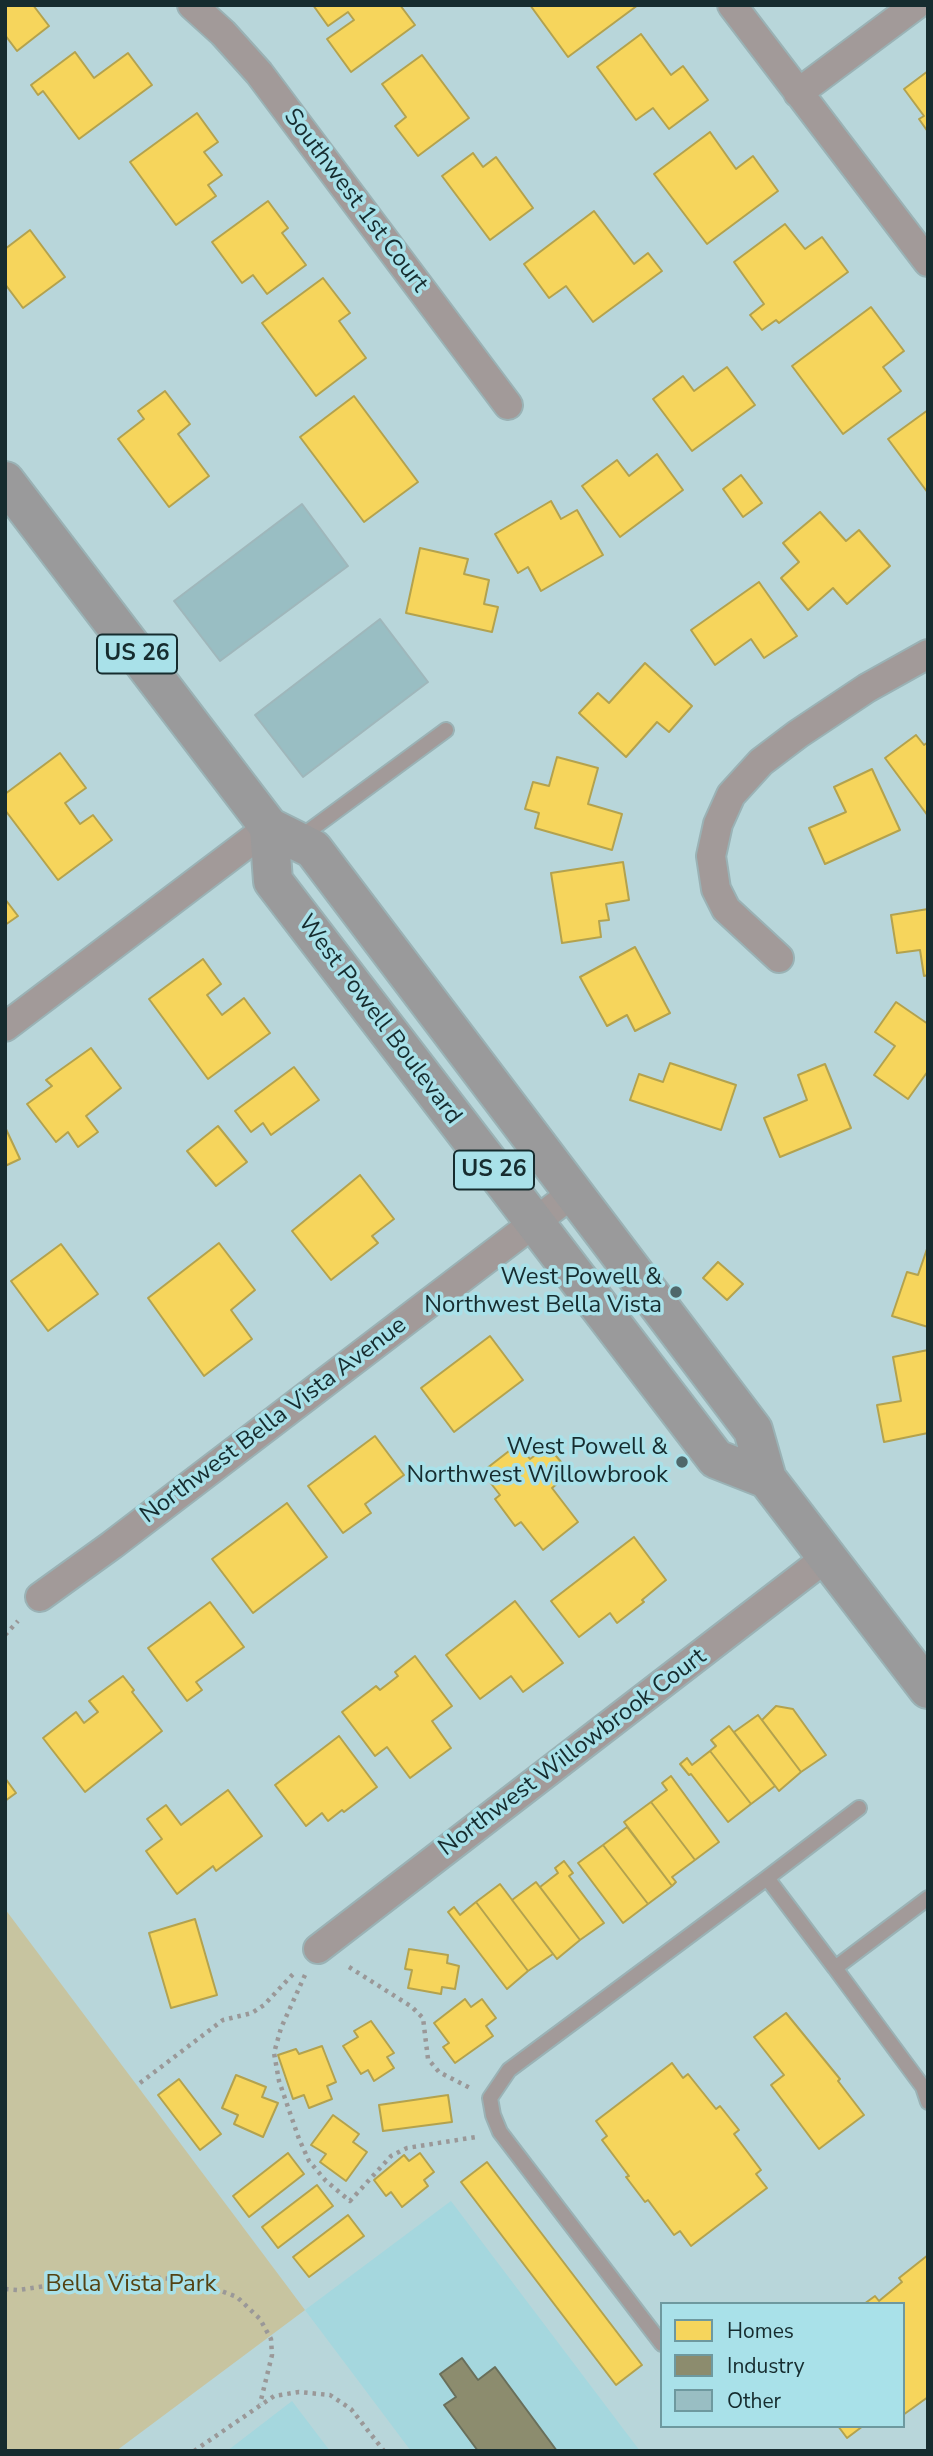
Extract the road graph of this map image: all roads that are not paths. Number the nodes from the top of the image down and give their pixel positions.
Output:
1 (192, 5) edge
2 (732, 5) edge
3 (916, 5) edge
4 (798, 93) junction
5 (928, 262) edge
6 (508, 405) dead end
7 (5, 481) edge
8 (928, 654) edge
9 (446, 730) dead end
10 (282, 833) junction
11 (779, 958) dead end
12 (5, 1027) edge
13 (573, 1193) junction
14 (534, 1222) junction
15 (767, 1479) junction
16 (827, 1557) junction
17 (40, 1597) dead end
18 (928, 1689) edge
19 (859, 1808) dead end
20 (767, 1878) junction
21 (928, 1898) edge
22 (318, 1949) road end
23 (835, 1968) junction
24 (928, 2102) edge
25 (660, 2341) edge

1 - 6 street, Southwest 1st Court
2 - 4 street
3 - 4 street
4 - 5 street
7 - 10 main road, West Powell Boulevard / US 26
8 - 11 street
9 - 10 lane
10 - 12 street
10 - 13 main road, West Powell Boulevard / US 26
10 - 14 main road, West Powell Boulevard / US 26
13 - 14 street, Northwest Bella Vista Avenue
13 - 15 main road, West Powell Boulevard / US 26
14 - 15 main road, West Powell Boulevard / US 26
14 - 17 street, Northwest Bella Vista Avenue
15 - 16 main road, West Powell Boulevard / US 26
16 - 18 main road, West Powell Boulevard / US 26
16 - 22 street, Northwest Willowbrook Court
19 - 20 lane
20 - 23 lane
20 - 25 lane
21 - 23 lane
23 - 24 lane

